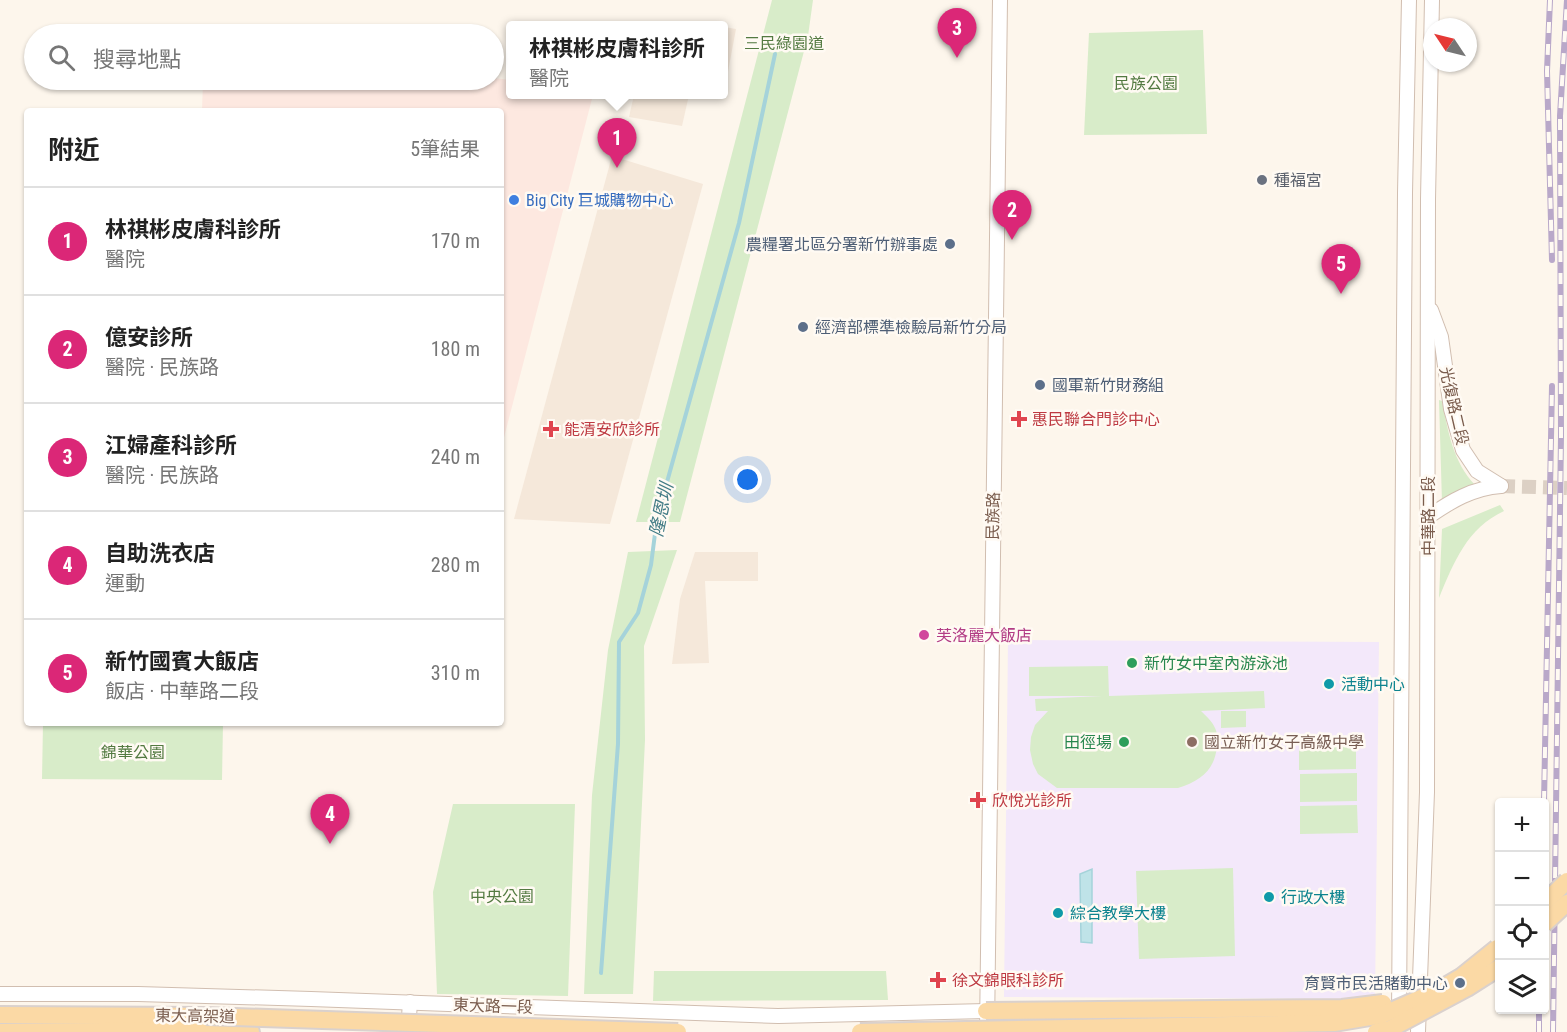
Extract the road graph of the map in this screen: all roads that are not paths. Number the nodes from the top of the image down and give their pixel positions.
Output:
1 (1000, 0) edge
2 (1409, 0) edge
3 (1432, 0) edge
4 (1427, 302) junction
5 (1428, 517) junction
6 (1567, 881) edge
7 (1549, 899) edge
8 (1567, 903) edge
9 (1549, 920) edge
10 (1495, 949) edge
11 (1495, 949) edge
12 (1495, 970) edge
13 (0, 994) edge
14 (410, 1002) junction
15 (986, 1011) junction
16 (0, 1016) edge
17 (206, 1023) junction
18 (0, 1032) edge
19 (251, 1032) edge
20 (408, 1032) edge
21 (678, 1032) edge
22 (860, 1032) edge
23 (987, 1032) edge
24 (1376, 1032) edge
25 (1398, 1032) edge
26 (1418, 1032) edge

1 - 15 street, 民族路
2 - 25 street, 中華路二段
3 - 4 street, 中華路二段
4 - 5 street, 中華路二段
4 - 5 street, 光復路二段
5 - 26 street, 中華路二段
6 - 7 main road, bridge
8 - 9 main road, bridge
10 - 15 main road, bridge
11 - 22 main road, bridge
12 - 24 main road, bridge
13 - 14 street, 東大路一段
14 - 15 street, 東大路一段
14 - 20 street
15 - 23 street, 民族路
16 - 17 main road, 東大高架道
17 - 18 main road, 東大高架道
17 - 19 main road, 東大高架道
17 - 21 main road, 東大高架道, bridge

